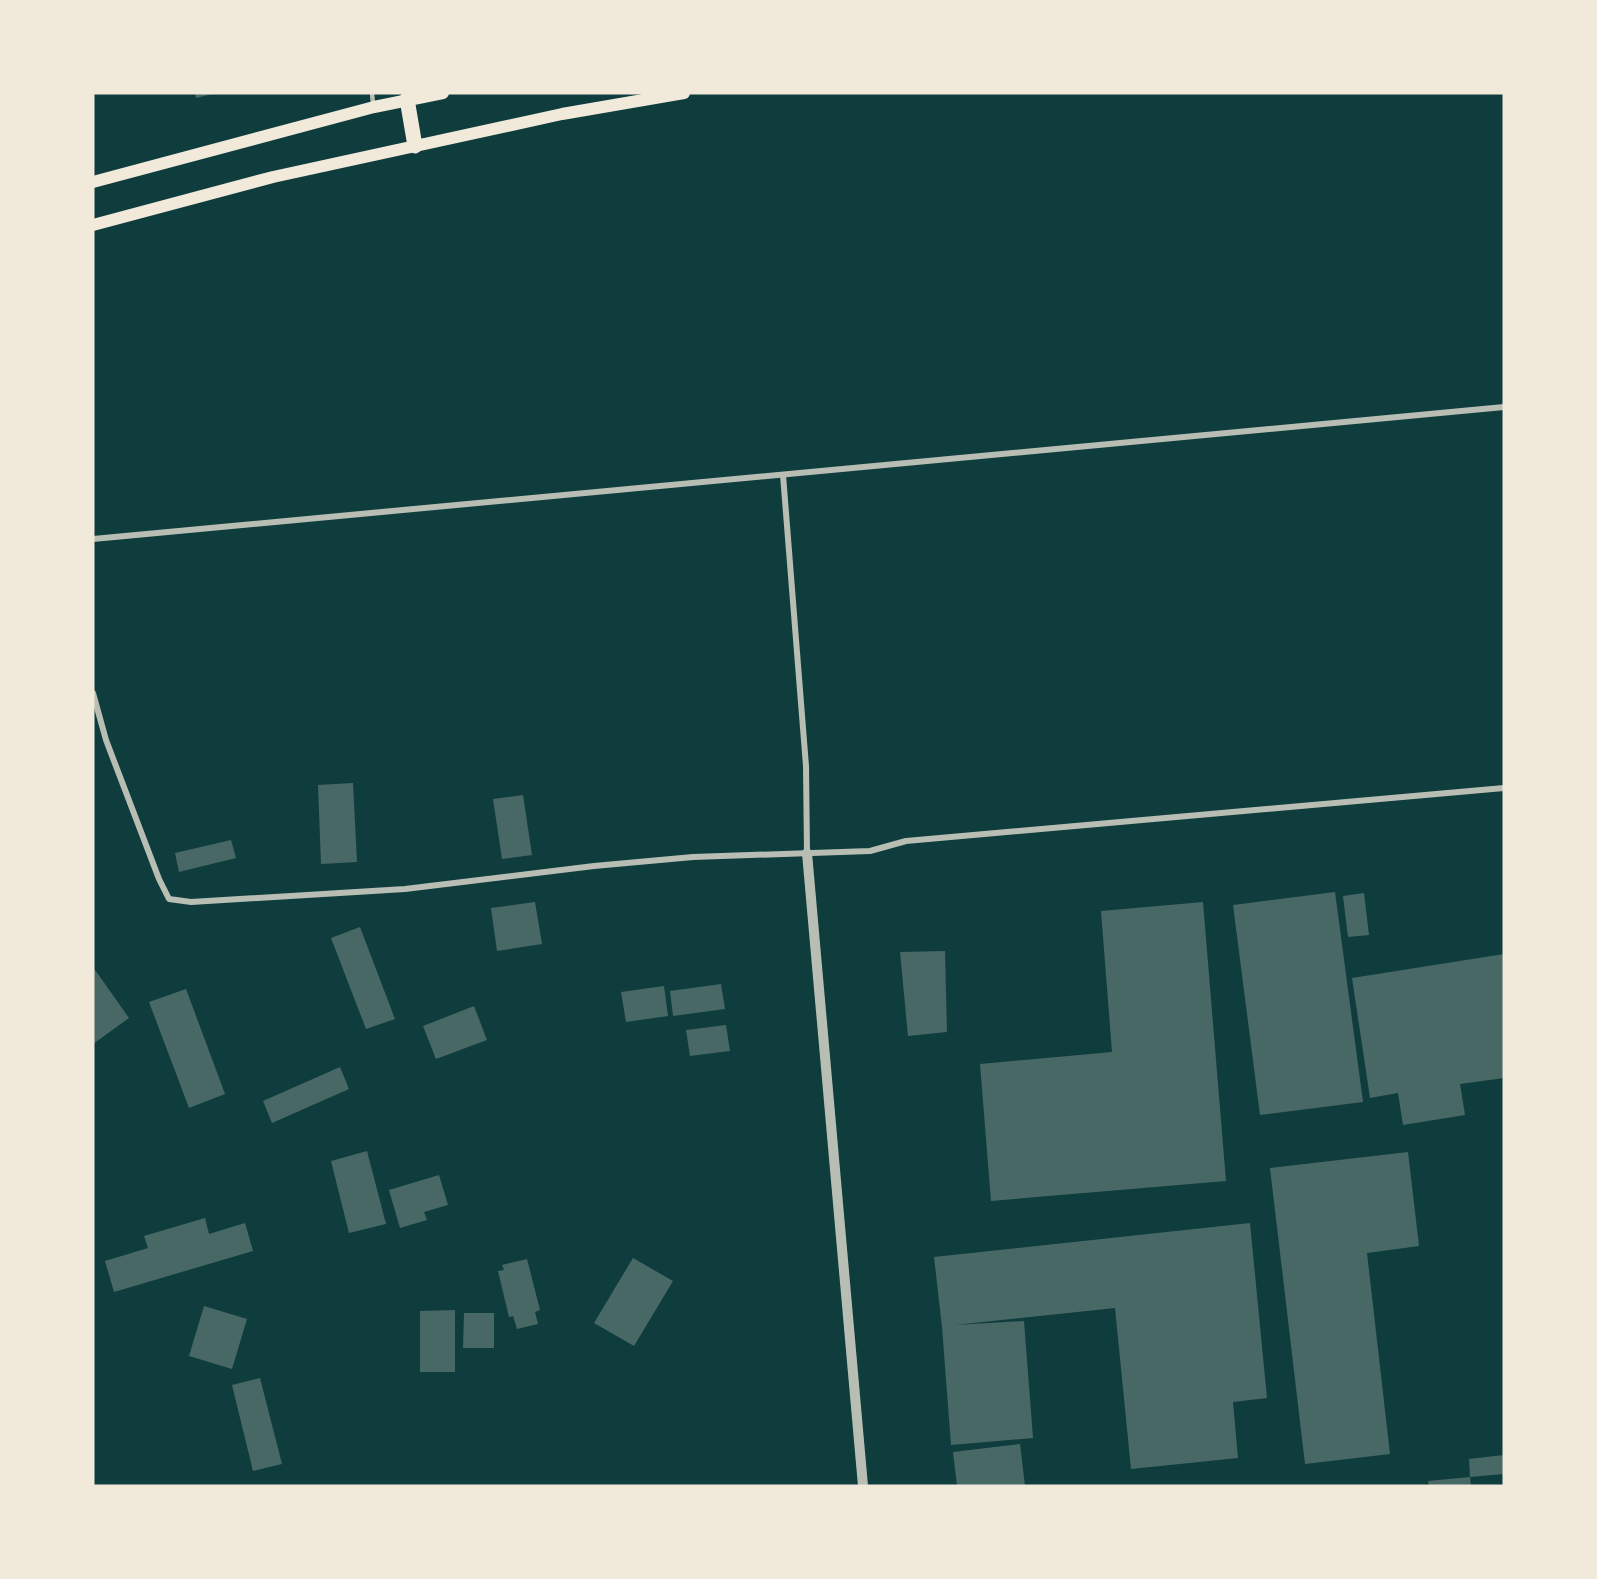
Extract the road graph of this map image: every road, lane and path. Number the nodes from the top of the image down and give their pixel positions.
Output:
1 (372, 93) edge
2 (443, 93) edge
3 (684, 93) edge
4 (407, 99) junction
5 (374, 107) junction
6 (415, 146) junction
7 (93, 182) edge
8 (93, 225) edge
9 (1504, 407) edge
10 (783, 475) junction
11 (93, 539) edge
12 (93, 693) edge
13 (1504, 788) edge
14 (807, 853) junction
15 (863, 1486) edge

1 - 5 lane
2 - 4 main road
3 - 6 main road
4 - 5 main road
4 - 6 main road
5 - 7 main road
6 - 8 main road
9 - 10 street
10 - 11 street
10 - 14 street
12 - 14 street
13 - 14 street
14 - 15 street

